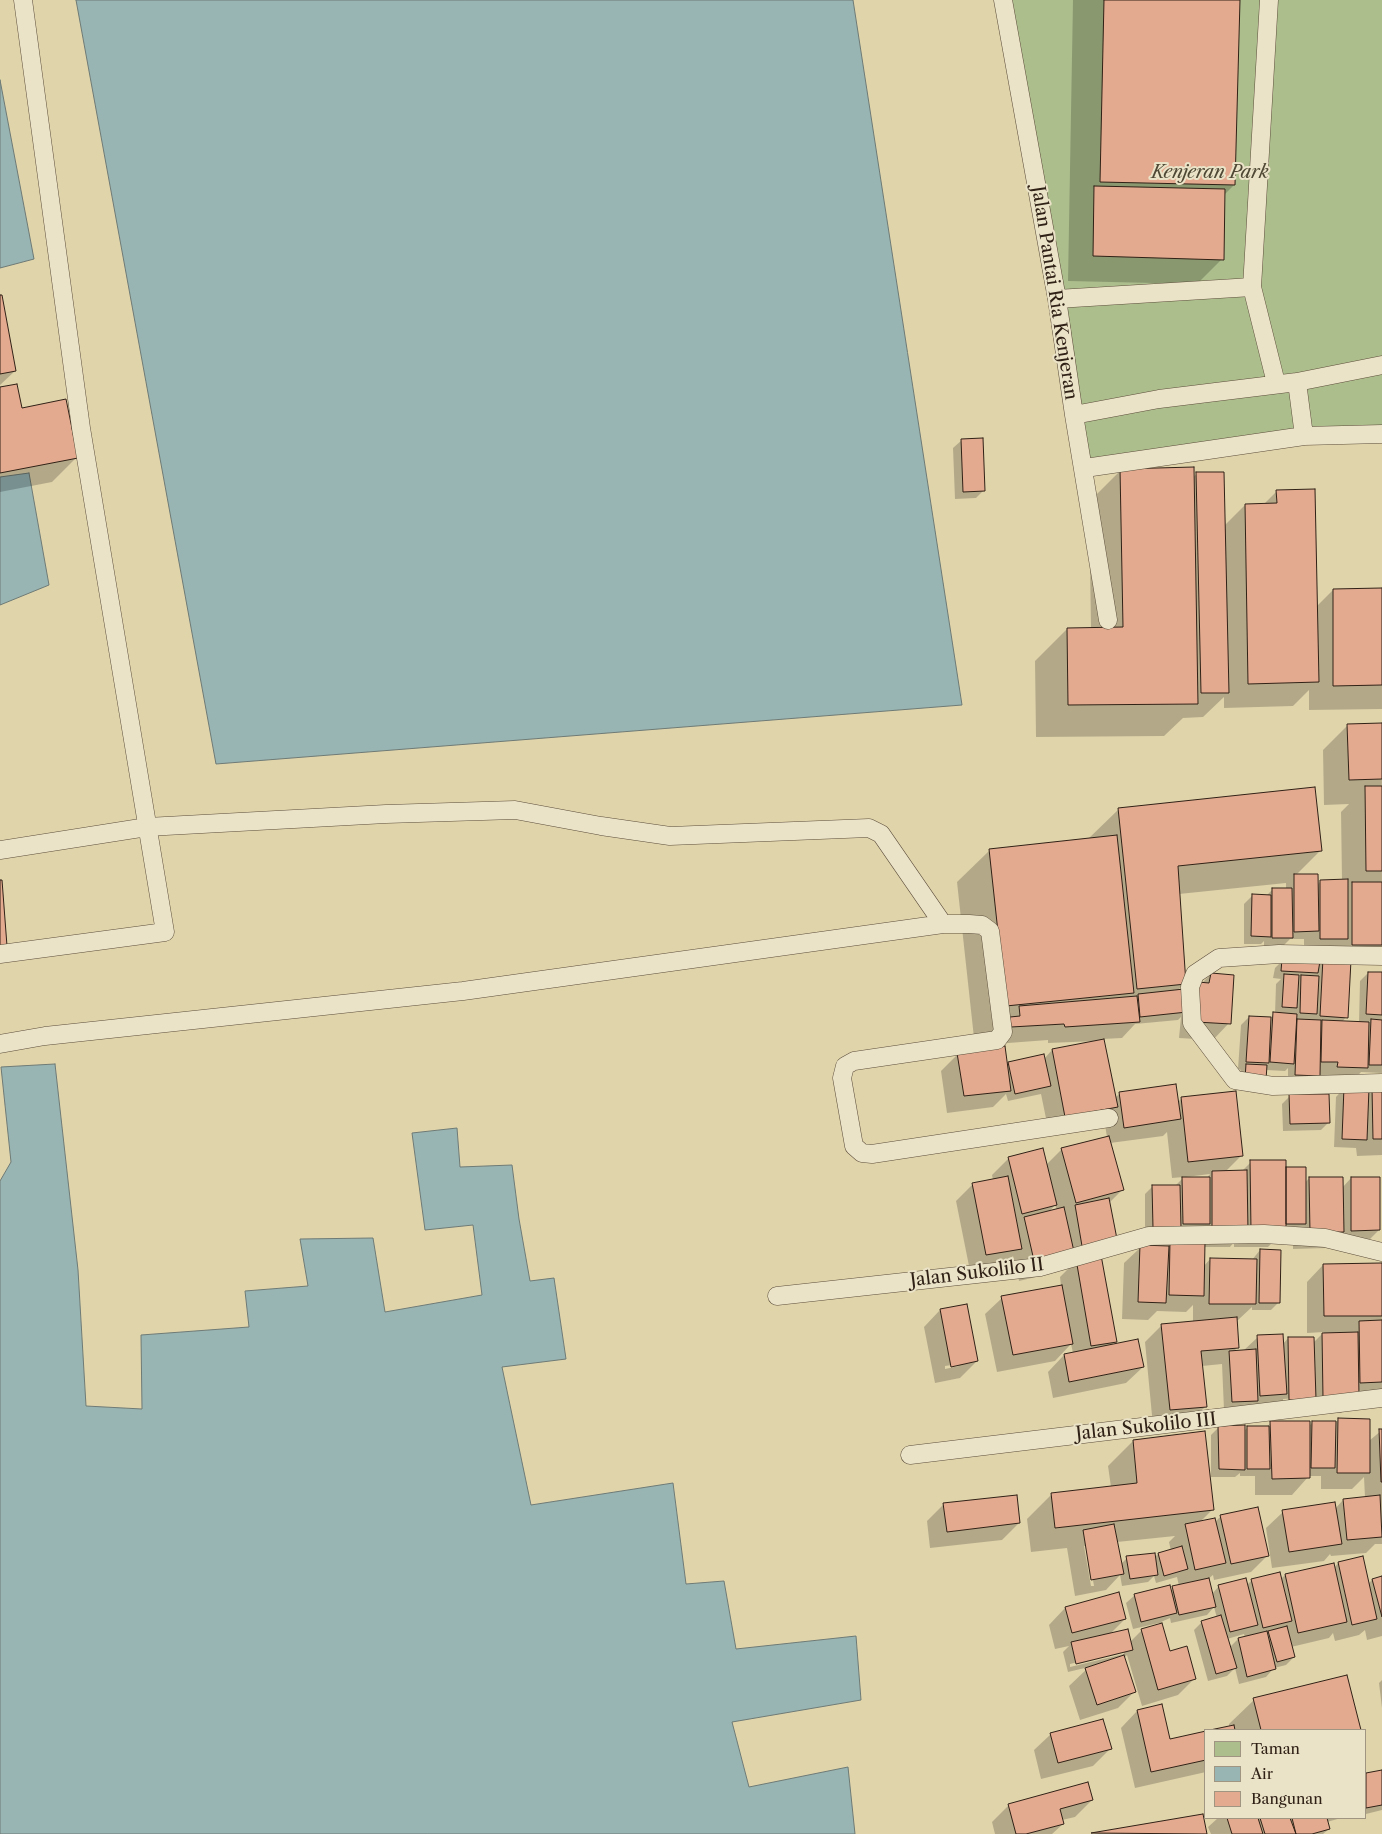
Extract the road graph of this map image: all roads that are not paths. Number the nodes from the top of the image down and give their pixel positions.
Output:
1 (22, 0) edge
2 (1003, 0) edge
3 (1269, 0) edge
4 (1252, 287) junction
5 (1057, 299) junction
6 (1382, 365) edge
7 (1297, 382) junction
8 (1276, 384) junction
9 (1074, 415) junction
10 (1382, 434) edge
11 (1304, 436) junction
12 (1085, 468) junction
13 (1108, 620) dead end
14 (148, 827) junction
15 (0, 850) edge
16 (943, 924) junction
17 (0, 954) edge
18 (1382, 956) edge
19 (0, 1044) edge
20 (1382, 1083) edge
21 (1110, 1118) dead end
22 (1382, 1252) edge
23 (777, 1296) dead end
24 (1382, 1398) edge
25 (910, 1455) dead end

1 - 14 lane
2 - 5 lane, Jalan Pantai Ria Kenjeran
3 - 4 lane
4 - 5 lane
4 - 8 lane
5 - 9 lane, Jalan Pantai Ria Kenjeran
6 - 7 lane, Jalan Pantai Ria Kenjeran
7 - 8 lane, Jalan Pantai Ria Kenjeran
7 - 11 lane
8 - 9 lane, Jalan Pantai Ria Kenjeran
9 - 12 lane
10 - 11 lane
11 - 12 lane
12 - 13 lane
14 - 15 lane
14 - 16 lane
14 - 17 lane
16 - 19 lane
16 - 21 lane
18 - 20 lane
22 - 23 lane, Jalan Sukolilo II
24 - 25 lane, Jalan Sukolilo III

